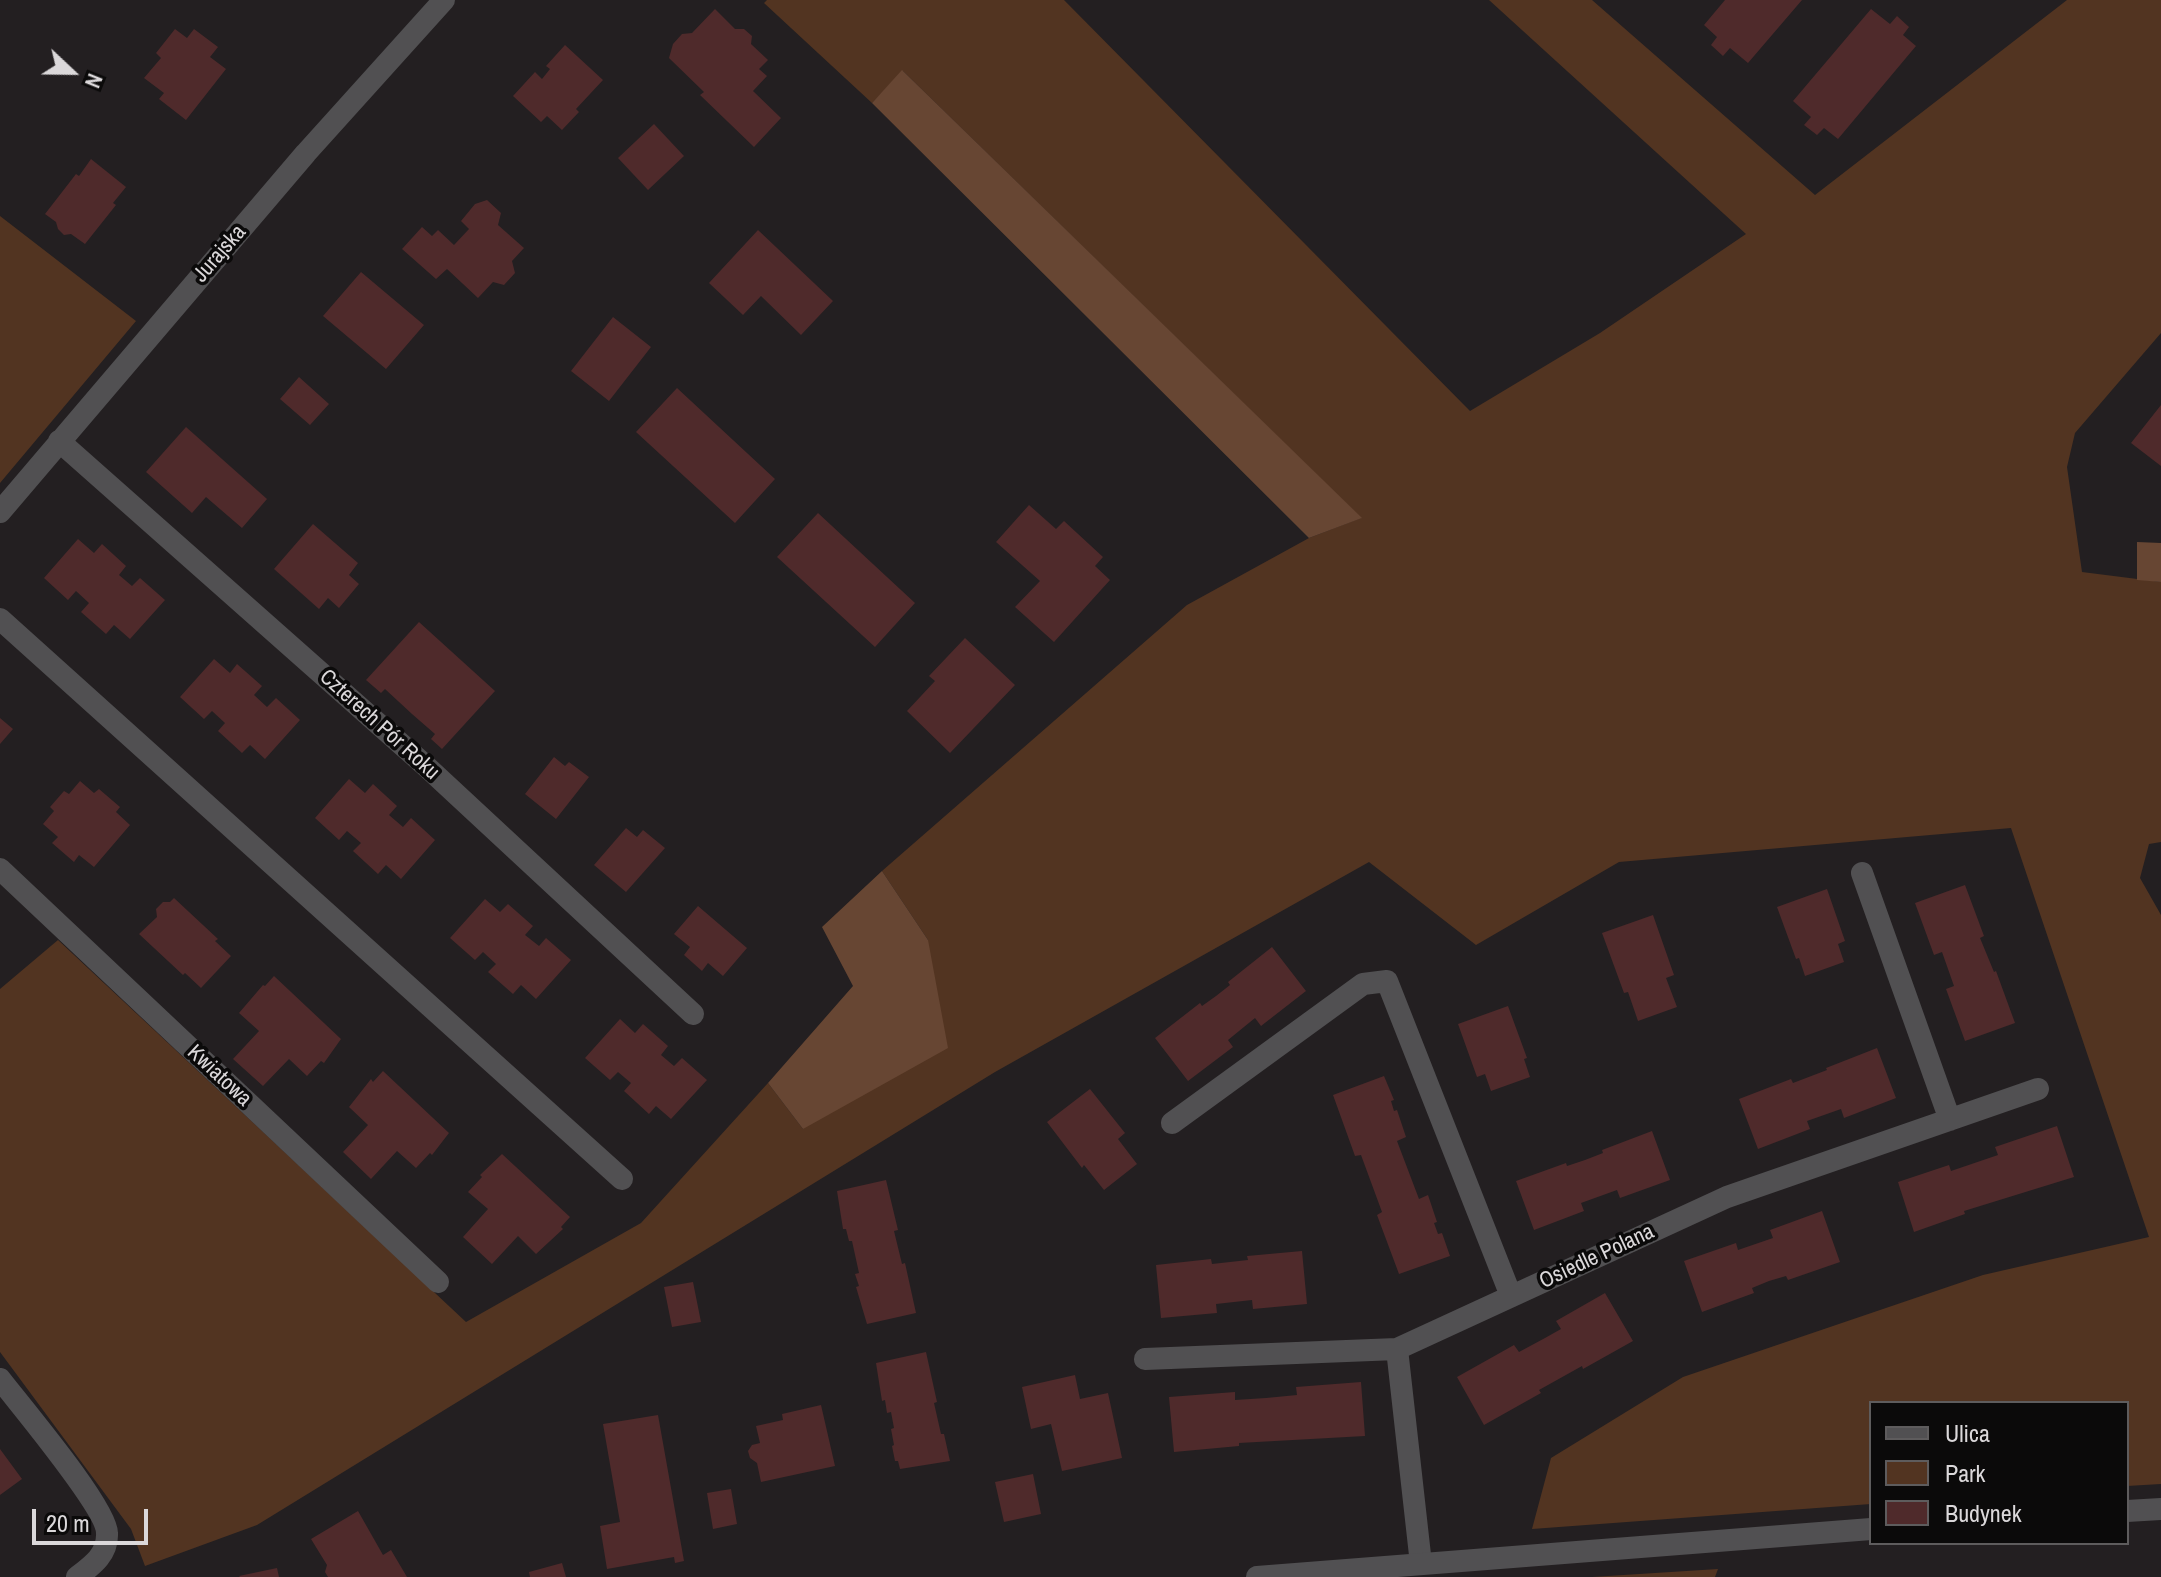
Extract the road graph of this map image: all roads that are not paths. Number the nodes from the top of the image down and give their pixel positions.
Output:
1 (444, 0) edge
2 (59, 441) junction
3 (0, 512) edge
4 (0, 619) edge
5 (0, 869) edge
6 (1862, 873) dead end
7 (693, 1014) dead end
8 (2038, 1089) dead end
9 (1950, 1120) junction
10 (1172, 1123) dead end
11 (622, 1179) dead end
12 (438, 1282) dead end
13 (1511, 1296) junction
14 (1397, 1349) junction
15 (1145, 1359) dead end
16 (0, 1379) edge
17 (2161, 1509) edge
18 (2129, 1511) edge
19 (1869, 1529) edge
20 (1421, 1564) junction
21 (77, 1577) edge
22 (1257, 1577) edge

1 - 2 street, Jurajska
2 - 3 street, Jurajska
2 - 7 street, Czterech Pór Roku
4 - 11 street
5 - 12 street, Kwiatowa
6 - 9 street
8 - 9 street, Osiedle Polana
9 - 13 street, Osiedle Polana
10 - 13 street
13 - 14 street, Osiedle Polana
14 - 15 street, Osiedle Polana
14 - 20 street
16 - 21 street
17 - 18 street
19 - 20 street
20 - 22 street

